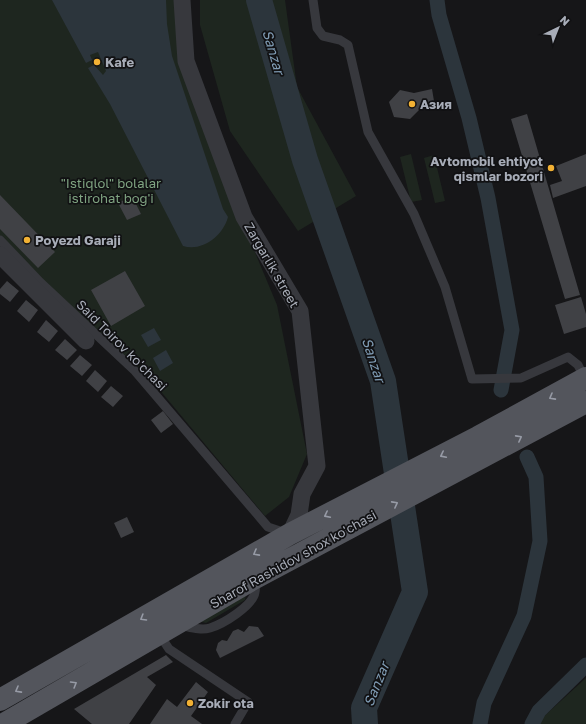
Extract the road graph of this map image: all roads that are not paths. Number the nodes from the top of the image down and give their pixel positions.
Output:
1 (182, 0) edge
2 (313, 0) edge
3 (0, 240) edge
4 (0, 255) edge
5 (86, 341) dead end
6 (586, 378) edge
7 (586, 402) edge
8 (481, 447) junction
9 (290, 534) junction
10 (168, 628) junction
11 (39, 678) junction
12 (50, 698) junction
13 (0, 700) edge
14 (4, 724) edge
15 (235, 724) edge

1 - 9 street, Zargarlik street
2 - 6 lane
3 - 9 lane, Said Toirov ko'chasi
4 - 5 street
6 -> 8 main road
8 -> 7 main road, Sharof Rashidov shox ko'chasi
8 -> 9 main road, Sharof Rashidov shox ko'chasi
10 -> 8 main road, Sharof Rashidov shox ko'chasi
9 -> 11 main road, Sharof Rashidov shox ko'chasi
12 -> 10 main road, Sharof Rashidov shox ko'chasi
10 - 15 lane
11 - 12 main road
11 -> 13 main road, Sharof Rashidov shox ko'chasi
12 - 14 main road, Sharof Rashidov shox ko'chasi

